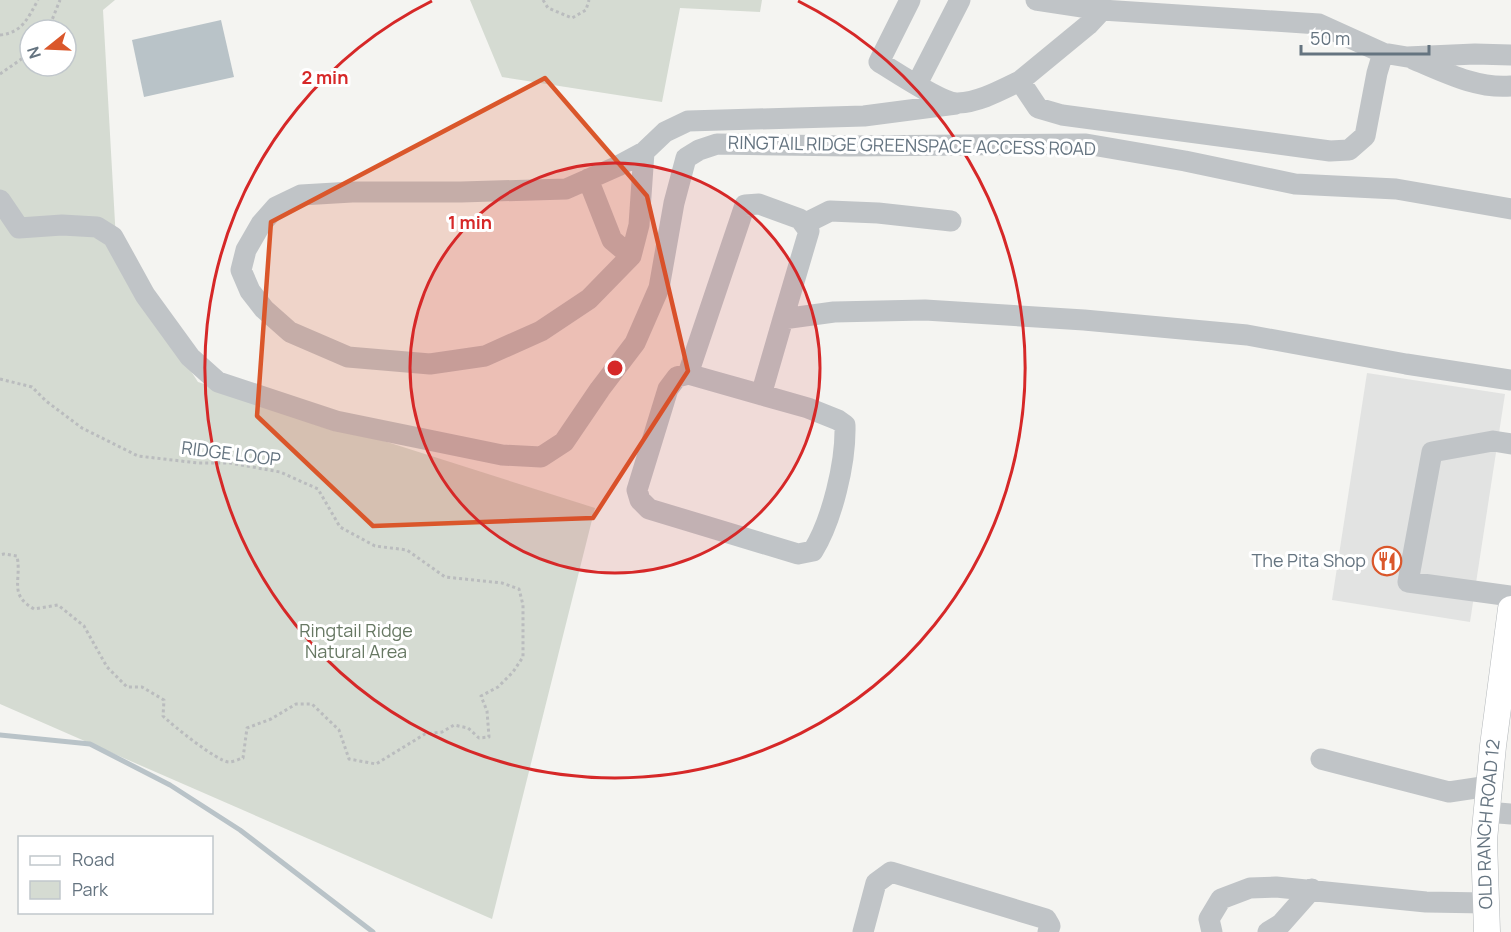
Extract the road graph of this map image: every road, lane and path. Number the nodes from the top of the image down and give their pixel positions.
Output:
1 (38, 0) edge
2 (60, 0) edge
3 (543, 0) edge
4 (589, 0) edge
5 (910, 0) edge
6 (960, 0) edge
7 (1036, 0) edge
8 (1102, 10) junction
9 (53, 18) edge
10 (0, 35) edge
11 (1383, 53) junction
12 (1511, 56) edge
13 (1407, 57) junction
14 (18, 61) edge
15 (0, 74) edge
16 (1020, 81) junction
17 (917, 84) junction
18 (1511, 86) edge
19 (956, 104) junction
20 (644, 152) junction
21 (588, 179) junction
22 (0, 200) edge
23 (1511, 209) edge
24 (951, 221) dead end
25 (804, 224) junction
26 (631, 256) junction
27 (783, 319) junction
28 (688, 374) junction
29 (0, 379) edge
30 (1511, 380) edge
31 (761, 395) junction
32 (1511, 444) edge
33 (0, 555) edge
34 (1511, 596) edge
35 (1511, 609) edge
36 (1506, 681) edge
37 (1503, 726) edge
38 (1321, 759) dead end
39 (1489, 786) junction
40 (1499, 813) edge
41 (1312, 890) junction
42 (1486, 903) junction
43 (863, 932) edge
44 (1048, 932) edge
45 (1212, 932) edge
46 (1268, 932) edge
47 (1487, 932) edge

1 - 10 path
2 - 9 path
3 - 4 path
5 - 17 street
6 - 17 street
7 - 8 street
8 - 11 street
8 - 16 street
11 - 13 street
11 - 16 street
12 - 13 street
13 - 18 street
14 - 15 path
16 - 19 street
17 - 19 street
19 - 20 street
20 - 21 street
20 - 26 street
21 - 26 street
21 - 26 street
22 - 23 street, RINGTAIL RIDGE GREENSPACE ACCESS ROAD
24 - 25 street
25 - 27 street
25 - 28 street
27 - 30 street
27 - 31 street
28 - 31 street
28 - 31 street
29 - 33 path, RIDGE LOOP
32 - 34 street
35 - 36 main road, OLD RANCH ROAD 12
36 - 37 main road, OLD RANCH ROAD 12
37 - 39 main road, OLD RANCH ROAD 12
38 - 39 street
39 - 40 main road, OLD RANCH ROAD 12
40 - 42 main road, OLD RANCH ROAD 12
41 - 42 street
41 - 45 street
41 - 46 street
42 - 47 main road, OLD RANCH ROAD 12
43 - 44 street

